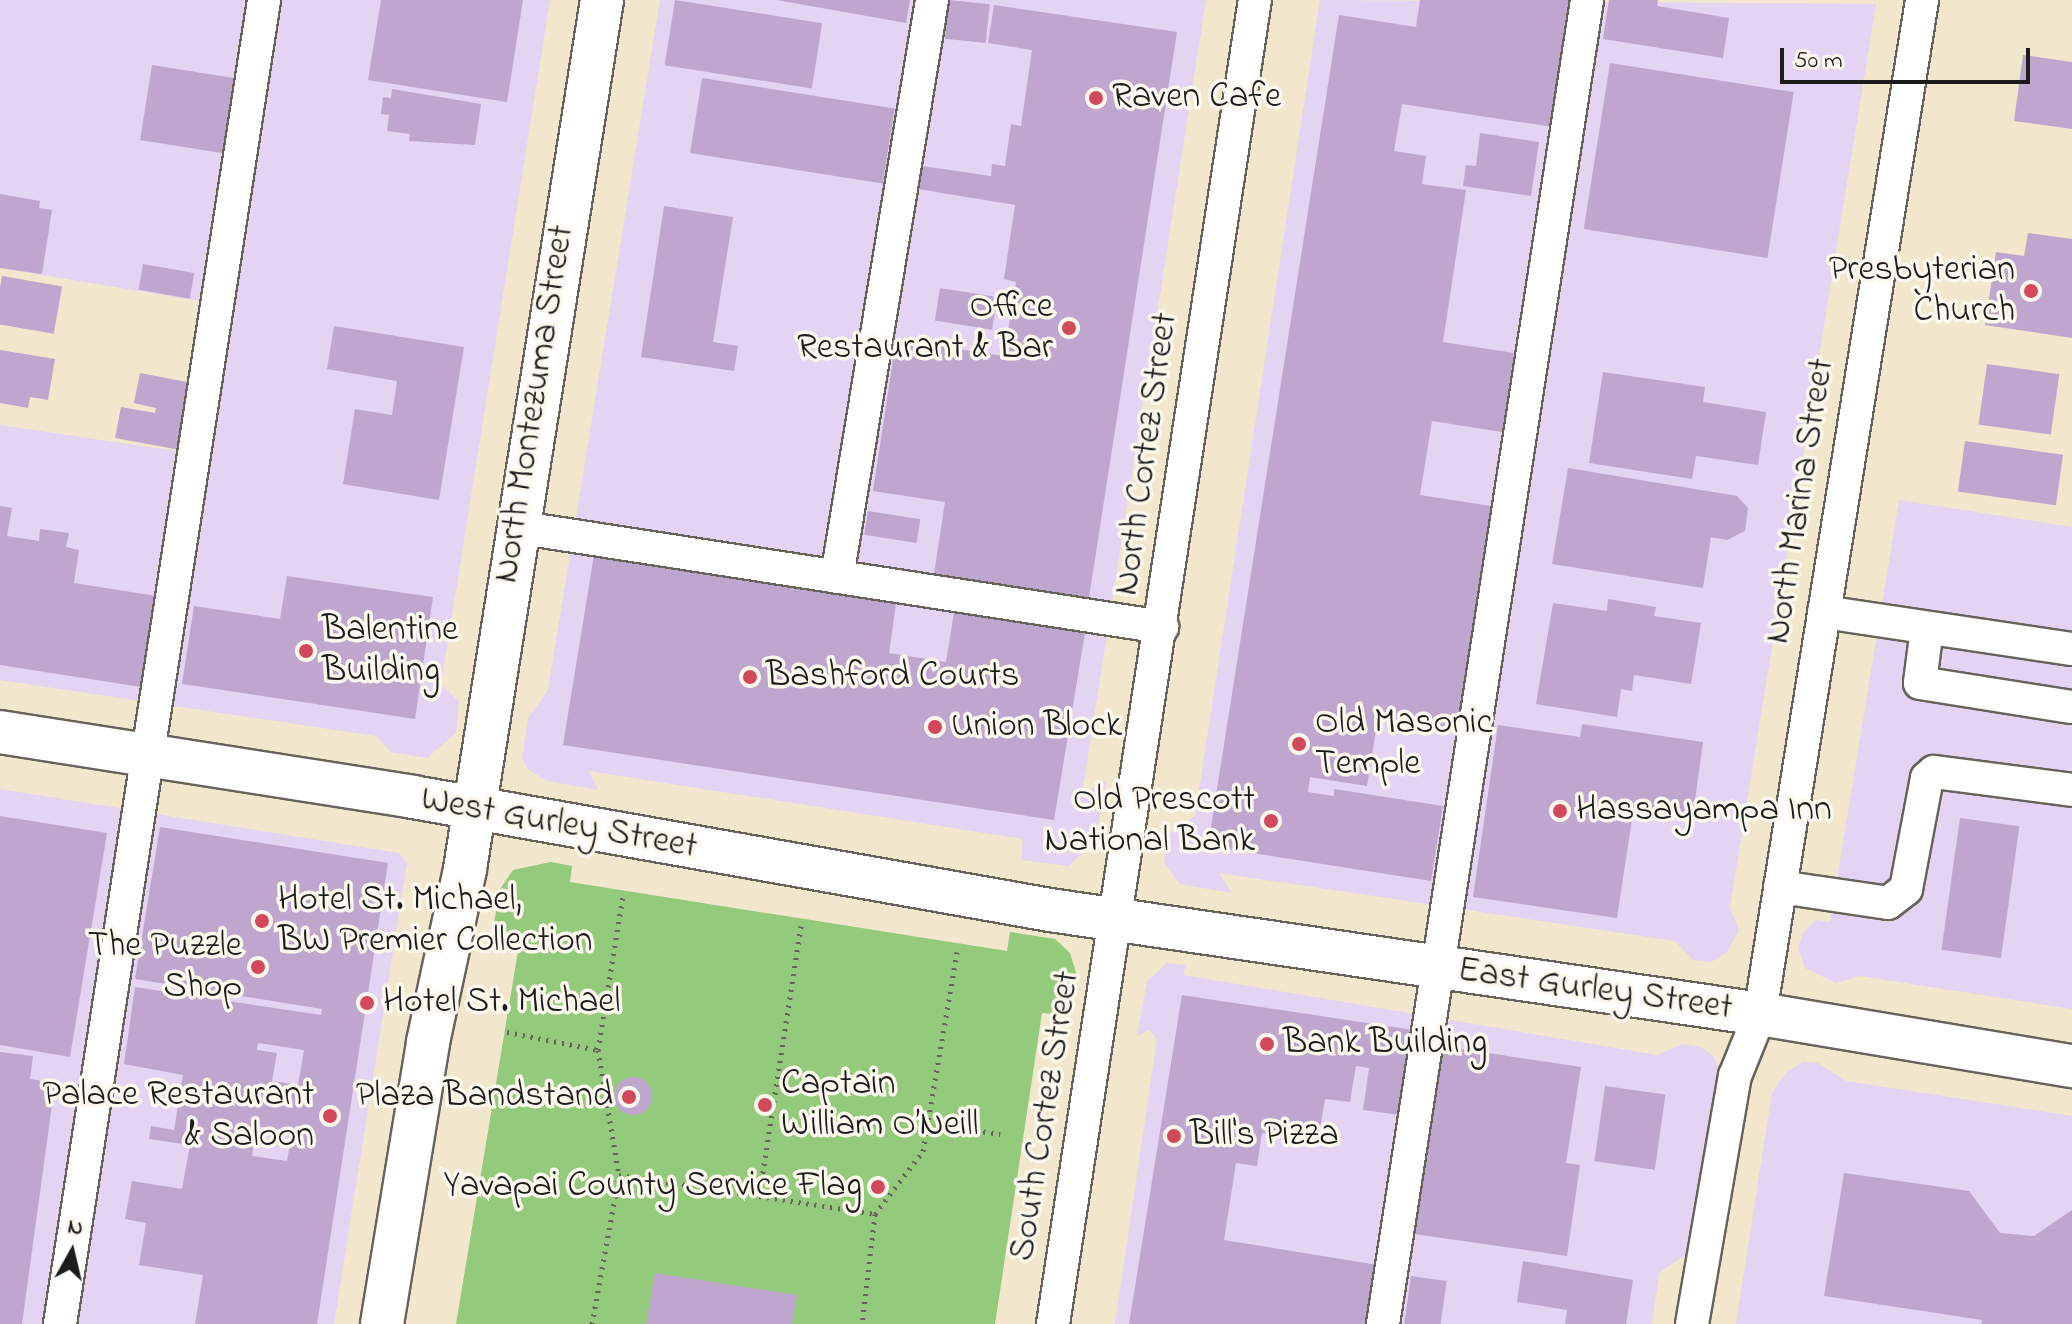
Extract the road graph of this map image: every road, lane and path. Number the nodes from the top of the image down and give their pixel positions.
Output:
1 (264, 0) edge
2 (602, 0) edge
3 (932, 0) edge
4 (1255, 0) edge
5 (1587, 0) edge
6 (1922, 0) edge
7 (516, 527) junction
8 (837, 577) junction
9 (1824, 612) junction
10 (1162, 627) junction
11 (1927, 628) junction
12 (2072, 649) edge
13 (2072, 707) edge
14 (0, 732) edge
15 (150, 756) junction
16 (2072, 790) edge
17 (474, 808) junction
18 (1780, 887) junction
19 (623, 895) dead end
20 (1118, 921) junction
21 (801, 926) dead end
22 (957, 952) dead end
23 (1438, 967) junction
24 (1760, 1014) junction
25 (507, 1032) dead end
26 (598, 1050) junction
27 (2072, 1066) edge
28 (928, 1123) junction
29 (1000, 1134) dead end
30 (619, 1175) junction
31 (759, 1196) junction
32 (875, 1214) junction
33 (60, 1324) edge
34 (382, 1324) edge
35 (592, 1324) edge
36 (862, 1324) edge
37 (1053, 1324) edge
38 (1383, 1324) edge
39 (1692, 1324) edge

1 - 15 street
2 - 7 main road, North Montezuma Street
3 - 8 street
4 - 10 street, North Cortez Street
5 - 23 street
6 - 9 street, North Marina Street
7 - 8 street
7 - 17 main road, North Montezuma Street
8 - 10 street
9 - 11 street
9 - 18 street, North Marina Street
10 - 20 street, North Cortez Street
11 - 12 street
11 - 13 street
14 - 15 main road, West Gurley Street
15 - 17 main road, West Gurley Street
15 - 33 street
16 - 18 street
17 - 20 main road, West Gurley Street
17 - 34 main road, North Montezuma Street
18 - 24 street, North Marina Street
19 - 26 path
20 - 23 main road, East Gurley Street
20 - 37 street, South Cortez Street
21 - 31 path
22 - 28 path
23 - 24 main road, East Gurley Street
23 - 38 street
24 - 27 main road, East Gurley Street
24 - 39 street, North Marina Street
25 - 26 path
26 - 30 path
28 - 29 path
28 - 32 path
30 - 31 path
30 - 35 path
31 - 32 path
32 - 36 path

